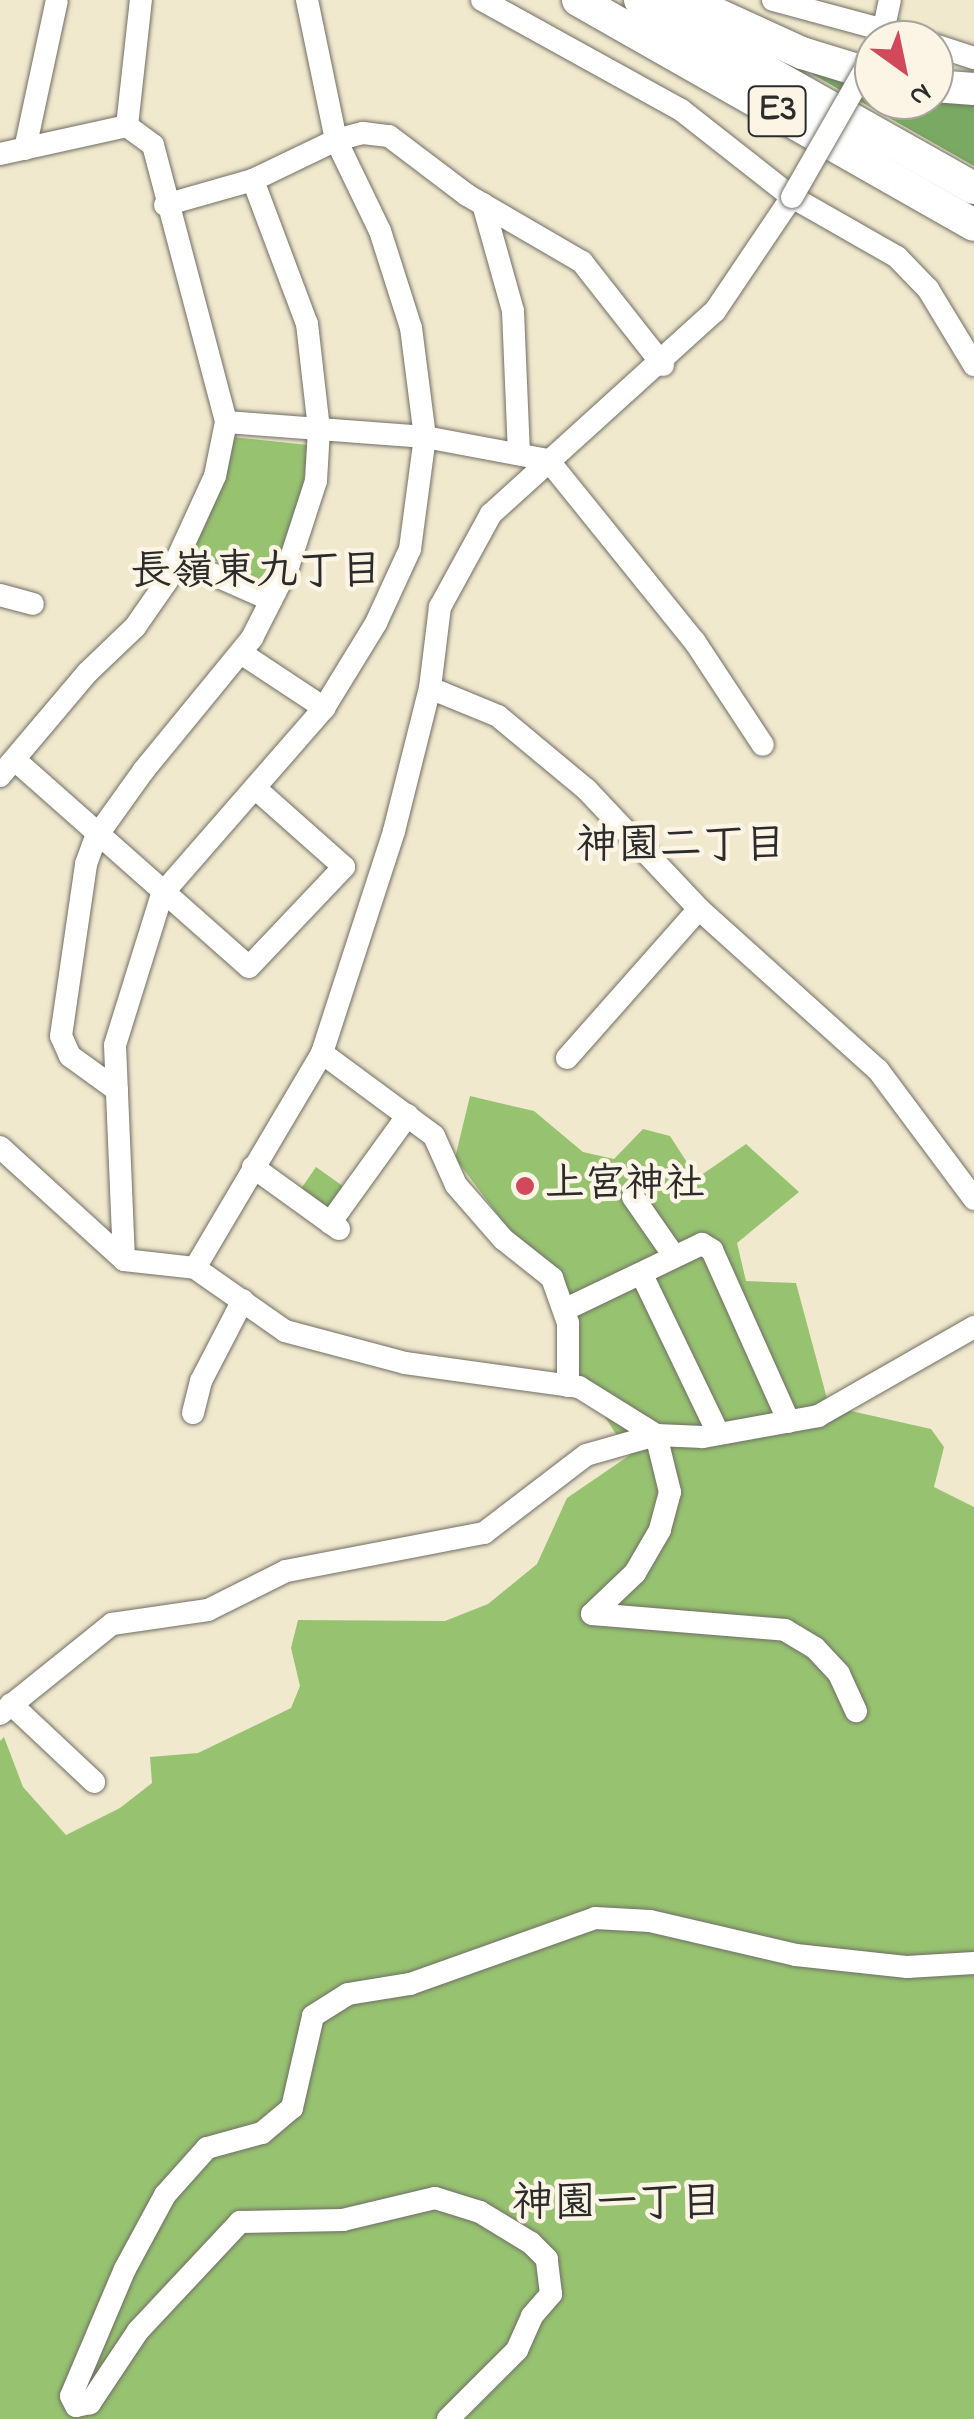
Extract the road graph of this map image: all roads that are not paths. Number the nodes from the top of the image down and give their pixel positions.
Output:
1 (57, 0) edge
2 (140, 0) edge
3 (307, 0) edge
4 (482, 0) edge
5 (578, 0) edge
6 (640, 0) edge
7 (686, 0) edge
8 (773, 0) edge
9 (854, 24) edge
10 (854, 69) edge
11 (854, 89) edge
12 (126, 126) junction
13 (336, 140) junction
14 (25, 149) junction
15 (0, 154) edge
16 (253, 180) junction
17 (974, 188) edge
18 (792, 198) junction
19 (483, 204) junction
20 (165, 205) junction
21 (974, 225) edge
22 (663, 364) junction
23 (974, 365) edge
24 (226, 422) junction
25 (319, 429) junction
26 (425, 438) junction
27 (518, 454) junction
28 (548, 460) junction
29 (178, 559) junction
30 (0, 595) edge
31 (271, 600) junction
32 (33, 604) dead end
33 (240, 654) junction
34 (430, 688) junction
35 (324, 708) junction
36 (763, 745) dead end
37 (8, 768) edge
38 (255, 788) junction
39 (96, 837) junction
40 (162, 894) junction
41 (699, 908) junction
42 (322, 1053) junction
43 (567, 1058) dead end
44 (117, 1090) junction
45 (408, 1115) junction
46 (0, 1147) edge
47 (252, 1167) junction
48 (633, 1197) dead end
49 (974, 1199) edge
50 (674, 1256) junction
51 (124, 1260) junction
52 (195, 1268) junction
53 (643, 1277) junction
54 (243, 1300) junction
55 (564, 1310) junction
56 (974, 1327) edge
57 (568, 1386) junction
58 (193, 1413) dead end
59 (789, 1422) junction
60 (718, 1433) junction
61 (656, 1436) junction
62 (6, 1709) edge
63 (856, 1711) dead end
64 (94, 1782) dead end
65 (974, 1963) edge
66 (448, 2419) edge

1 - 14 street
2 - 12 street
3 - 13 street
4 - 18 street
5 - 21 highway, E3
6 - 17 highway, E3
7 - 10 highway
8 - 9 street
11 - 18 street, bridge
12 - 14 street
12 - 20 street
13 - 16 street
13 - 19 street
13 - 26 street
14 - 15 street
16 - 20 street
16 - 25 street
18 - 22 street
18 - 23 street
19 - 22 street
19 - 27 street
20 - 24 street
22 - 28 street
24 - 25 street
24 - 29 street
25 - 26 street
25 - 31 street
26 - 27 street
26 - 35 street
27 - 28 street
28 - 34 street
28 - 36 street
29 - 31 street
29 - 37 street
30 - 32 street
31 - 33 street
33 - 35 street
33 - 39 street
34 - 41 street
34 - 42 street
35 - 38 street
37 - 39 street
38 - 40 street
38 - 40 street
39 - 40 street
39 - 44 street
40 - 44 street
41 - 43 street
41 - 49 street
42 - 45 street
42 - 47 street
44 - 51 street
45 - 47 street
45 - 55 street
46 - 51 street
47 - 52 street
48 - 50 street
50 - 53 street
50 - 59 street
51 - 52 street
52 - 54 street
53 - 55 street
53 - 60 street
54 - 57 street
54 - 58 street
55 - 57 street
56 - 59 street
57 - 61 street
59 - 60 street
60 - 61 street
61 - 62 street
61 - 63 street
62 - 64 street
65 - 66 street

